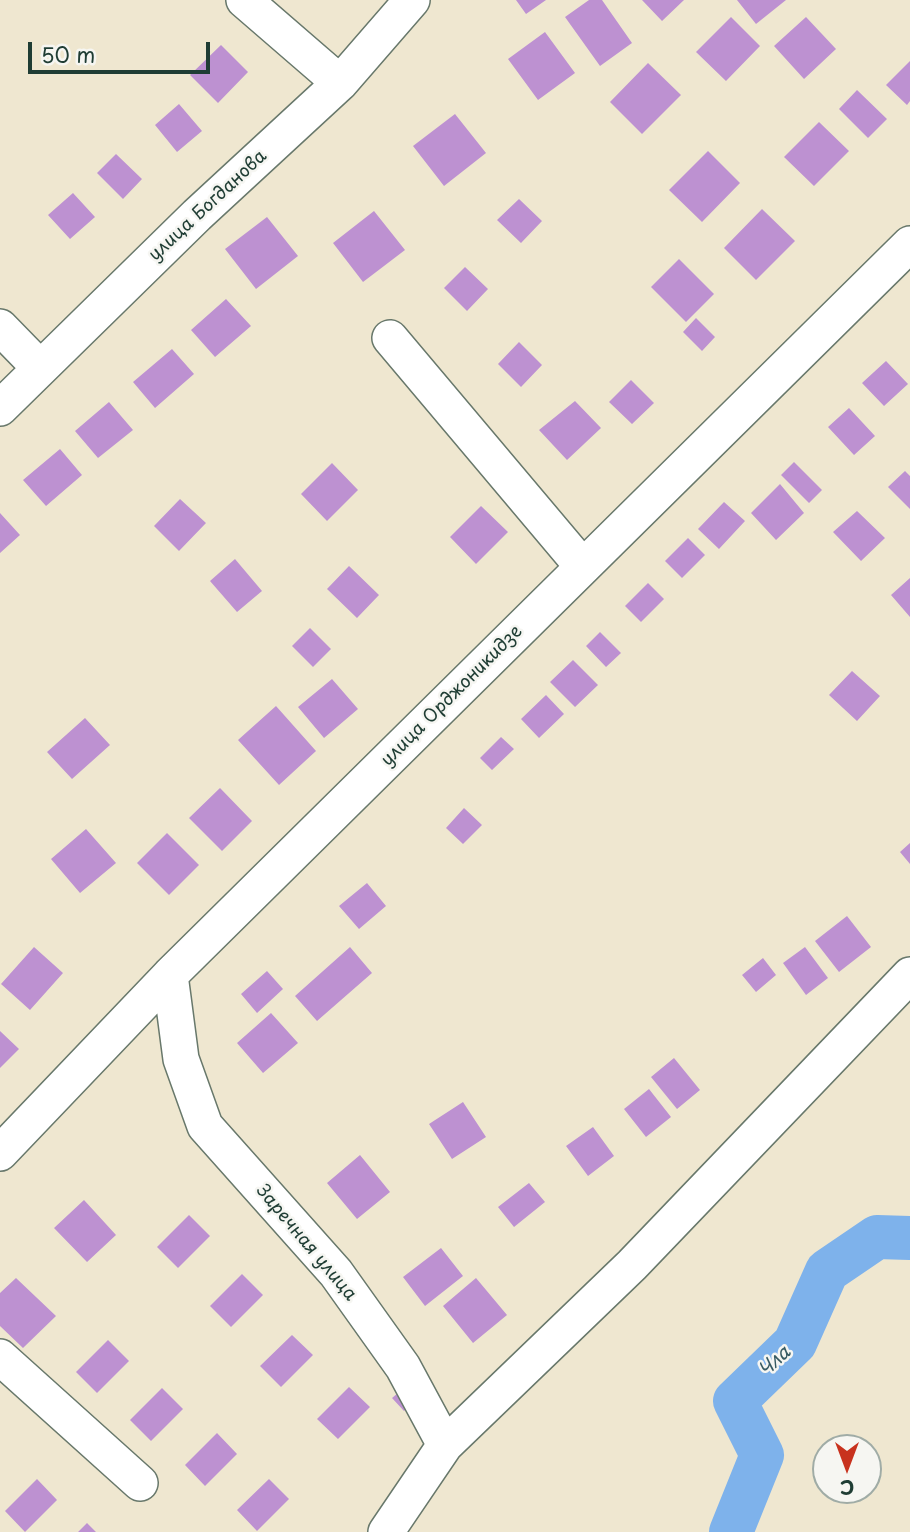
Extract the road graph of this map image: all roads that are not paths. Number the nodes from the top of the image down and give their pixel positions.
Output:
1 (244, 0) edge
2 (412, 0) edge
3 (340, 83) junction
4 (910, 244) edge
5 (0, 327) edge
6 (390, 338) dead end
7 (40, 368) junction
8 (0, 408) edge
9 (583, 567) junction
10 (170, 975) junction
11 (910, 975) edge
12 (0, 1153) edge
13 (0, 1357) edge
14 (445, 1445) junction
15 (140, 1483) dead end
16 (386, 1532) edge

1 - 3 street
2 - 3 street, улица Богданова
3 - 7 street, улица Богданова
4 - 9 street, улица Орджоникидзе
5 - 7 street
6 - 9 street
7 - 8 street, улица Богданова
9 - 10 street, улица Орджоникидзе
10 - 12 street, улица Орджоникидзе
10 - 14 street, Заречная улица
11 - 14 street
13 - 15 street
14 - 16 street

